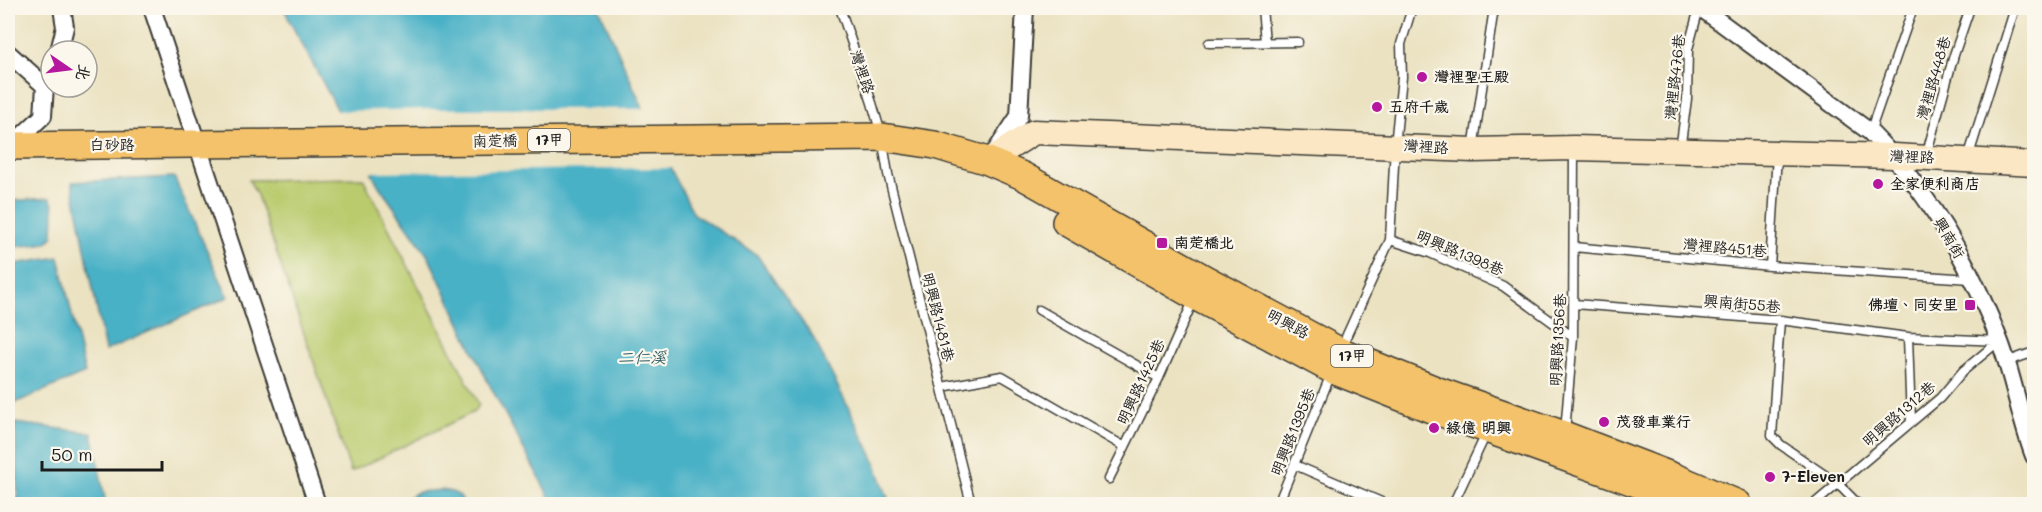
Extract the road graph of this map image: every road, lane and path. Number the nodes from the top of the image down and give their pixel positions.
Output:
1 (62, 8) edge
2 (152, 8) edge
3 (840, 8) edge
4 (1025, 8) edge
5 (1262, 8) edge
6 (1412, 8) edge
7 (1494, 8) edge
8 (1700, 8) edge
9 (1913, 8) edge
10 (1970, 8) edge
11 (2015, 8) edge
12 (63, 39) edge
13 (1265, 42) junction
14 (1298, 42) dead end
15 (1209, 43) dead end
16 (8, 53) edge
17 (39, 73) edge
18 (45, 99) edge
19 (1870, 132) junction
20 (882, 137) junction
21 (207, 144) junction
22 (9, 145) edge
23 (1395, 146) junction
24 (1574, 148) junction
25 (1473, 150) junction
26 (1680, 150) junction
27 (1777, 152) junction
28 (1894, 156) junction
29 (1926, 157) junction
30 (1968, 159) junction
31 (988, 161) junction
32 (2034, 164) edge
33 (1390, 240) junction
34 (1574, 247) junction
35 (1770, 266) junction
36 (1971, 279) junction
37 (1195, 296) junction
38 (1574, 304) junction
39 (1039, 310) dead end
40 (1780, 320) junction
41 (1573, 337) junction
42 (1908, 337) junction
43 (1999, 340) junction
44 (2034, 352) edge
45 (1336, 360) junction
46 (2006, 362) junction
47 (1159, 378) junction
48 (942, 387) junction
49 (1911, 422) junction
50 (1488, 429) junction
51 (1564, 435) junction
52 (1125, 447) junction
53 (2034, 456) edge
54 (1295, 465) junction
55 (1109, 479) dead end
56 (1838, 484) junction
57 (317, 504) edge
58 (970, 504) edge
59 (1278, 504) edge
60 (1386, 504) edge
61 (1453, 504) edge
62 (1690, 504) edge
63 (1738, 504) edge
64 (1814, 504) edge
65 (1858, 504) edge

1 - 12 street
2 - 21 street
3 - 20 lane, 灣裡路
4 - 31 street
5 - 13 lane
6 - 23 lane
7 - 25 lane
8 - 19 street, 興南街
8 - 26 lane, 灣裡路476巷
9 - 19 lane
10 - 29 lane, 灣裡路448巷
11 - 30 lane
13 - 14 lane
13 - 15 lane
16 - 17 street
18 - 22 street
19 - 28 street, 興南街
20 - 21 main road, 南萣橋 / 17甲
20 - 31 main road, 明興路 / 17甲
20 - 48 lane, 明興路1481巷
21 - 22 main road, 白砂路 / 17甲
21 - 57 street
23 - 25 street, 灣裡路
23 - 31 street, 灣裡路
23 - 33 lane
24 - 25 street, 灣裡路
24 - 26 street, 灣裡路
24 - 34 lane
26 - 27 street, 灣裡路
27 - 28 street, 灣裡路
27 - 35 lane
28 - 29 street, 灣裡路
28 - 36 street, 興南街
29 - 30 street, 灣裡路
30 - 32 street, 灣裡路
31 - 37 main road, 明興路 / 17甲
31 - 45 main road, 明興路 / 17甲
33 - 41 lane, 明興路1398巷
33 - 45 lane
34 - 35 lane, 灣裡路451巷
34 - 38 lane, 明興路1356巷
35 - 36 lane, 灣裡路451巷
36 - 43 street, 興南街
37 - 45 main road, 明興路 / 17甲
37 - 47 lane, 明興路1425巷
38 - 40 lane, 興南街55巷
38 - 41 lane, 明興路1356巷
39 - 47 lane
40 - 42 lane, 興南街55巷
40 - 56 lane
41 - 51 lane, 明興路1356巷
42 - 43 lane, 興南街55巷
42 - 49 lane
43 - 46 street, 興南街
43 - 49 lane, 明興路1312巷
44 - 46 lane
45 - 50 main road, 明興路 / 17甲
45 - 51 main road, 明興路 / 17甲
45 - 54 lane, 明興路1395巷
46 - 53 street, 興南街
47 - 52 lane, 明興路1425巷
48 - 52 lane
48 - 58 lane, 明興路1481巷
49 - 56 lane, 明興路1312巷
50 - 61 lane
50 - 62 main road, 明興路 / 17甲
51 - 63 main road, 明興路 / 17甲
52 - 55 lane, 明興路1425巷
54 - 59 lane, 明興路1395巷
54 - 60 lane
56 - 64 lane, 明興路1312巷
56 - 65 lane

